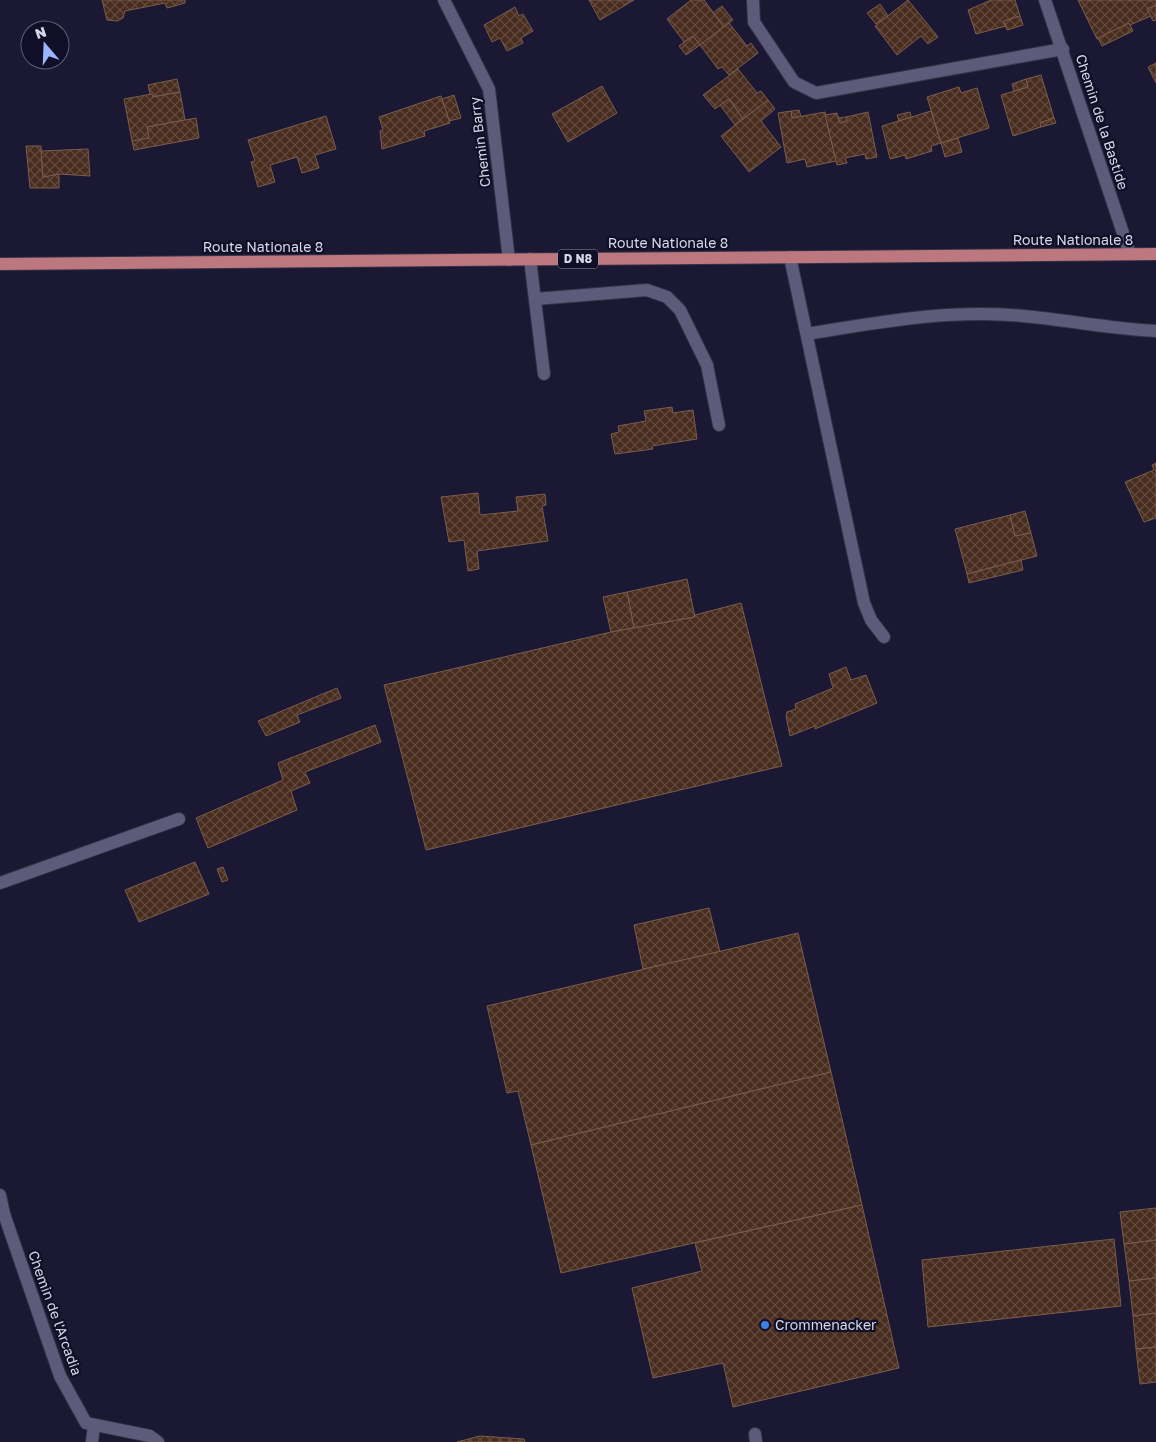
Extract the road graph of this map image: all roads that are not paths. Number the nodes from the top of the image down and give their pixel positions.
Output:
1 (444, 0) edge
2 (753, 0) edge
3 (1045, 0) edge
4 (1063, 49) junction
5 (1130, 254) junction
6 (1156, 254) edge
7 (790, 257) junction
8 (509, 260) junction
9 (530, 260) junction
10 (0, 264) edge
11 (535, 299) junction
12 (1156, 331) edge
13 (807, 334) junction
14 (544, 374) dead end
15 (719, 425) dead end
16 (884, 637) dead end
17 (179, 819) dead end
18 (0, 883) edge
19 (0, 1195) edge
20 (94, 1426) junction
21 (92, 1442) edge
22 (158, 1442) edge

1 - 8 street, Chemin Barry
2 - 4 street
3 - 4 street, Chemin de la Bastide
4 - 5 street, Chemin de la Bastide
5 - 6 main road, Route Nationale 8 / D N8
5 - 7 main road, Route Nationale 8 / D N8
7 - 9 main road, Route Nationale 8 / D N8
7 - 13 street
8 - 9 main road, Route Nationale 8 / D N8
8 - 10 main road, Route Nationale 8 / D N8
9 - 11 street
11 - 14 street
11 - 15 street
12 - 13 street
13 - 16 street
17 - 18 street
19 - 20 street, Chemin de l'Arcadia
20 - 21 street
20 - 22 street

